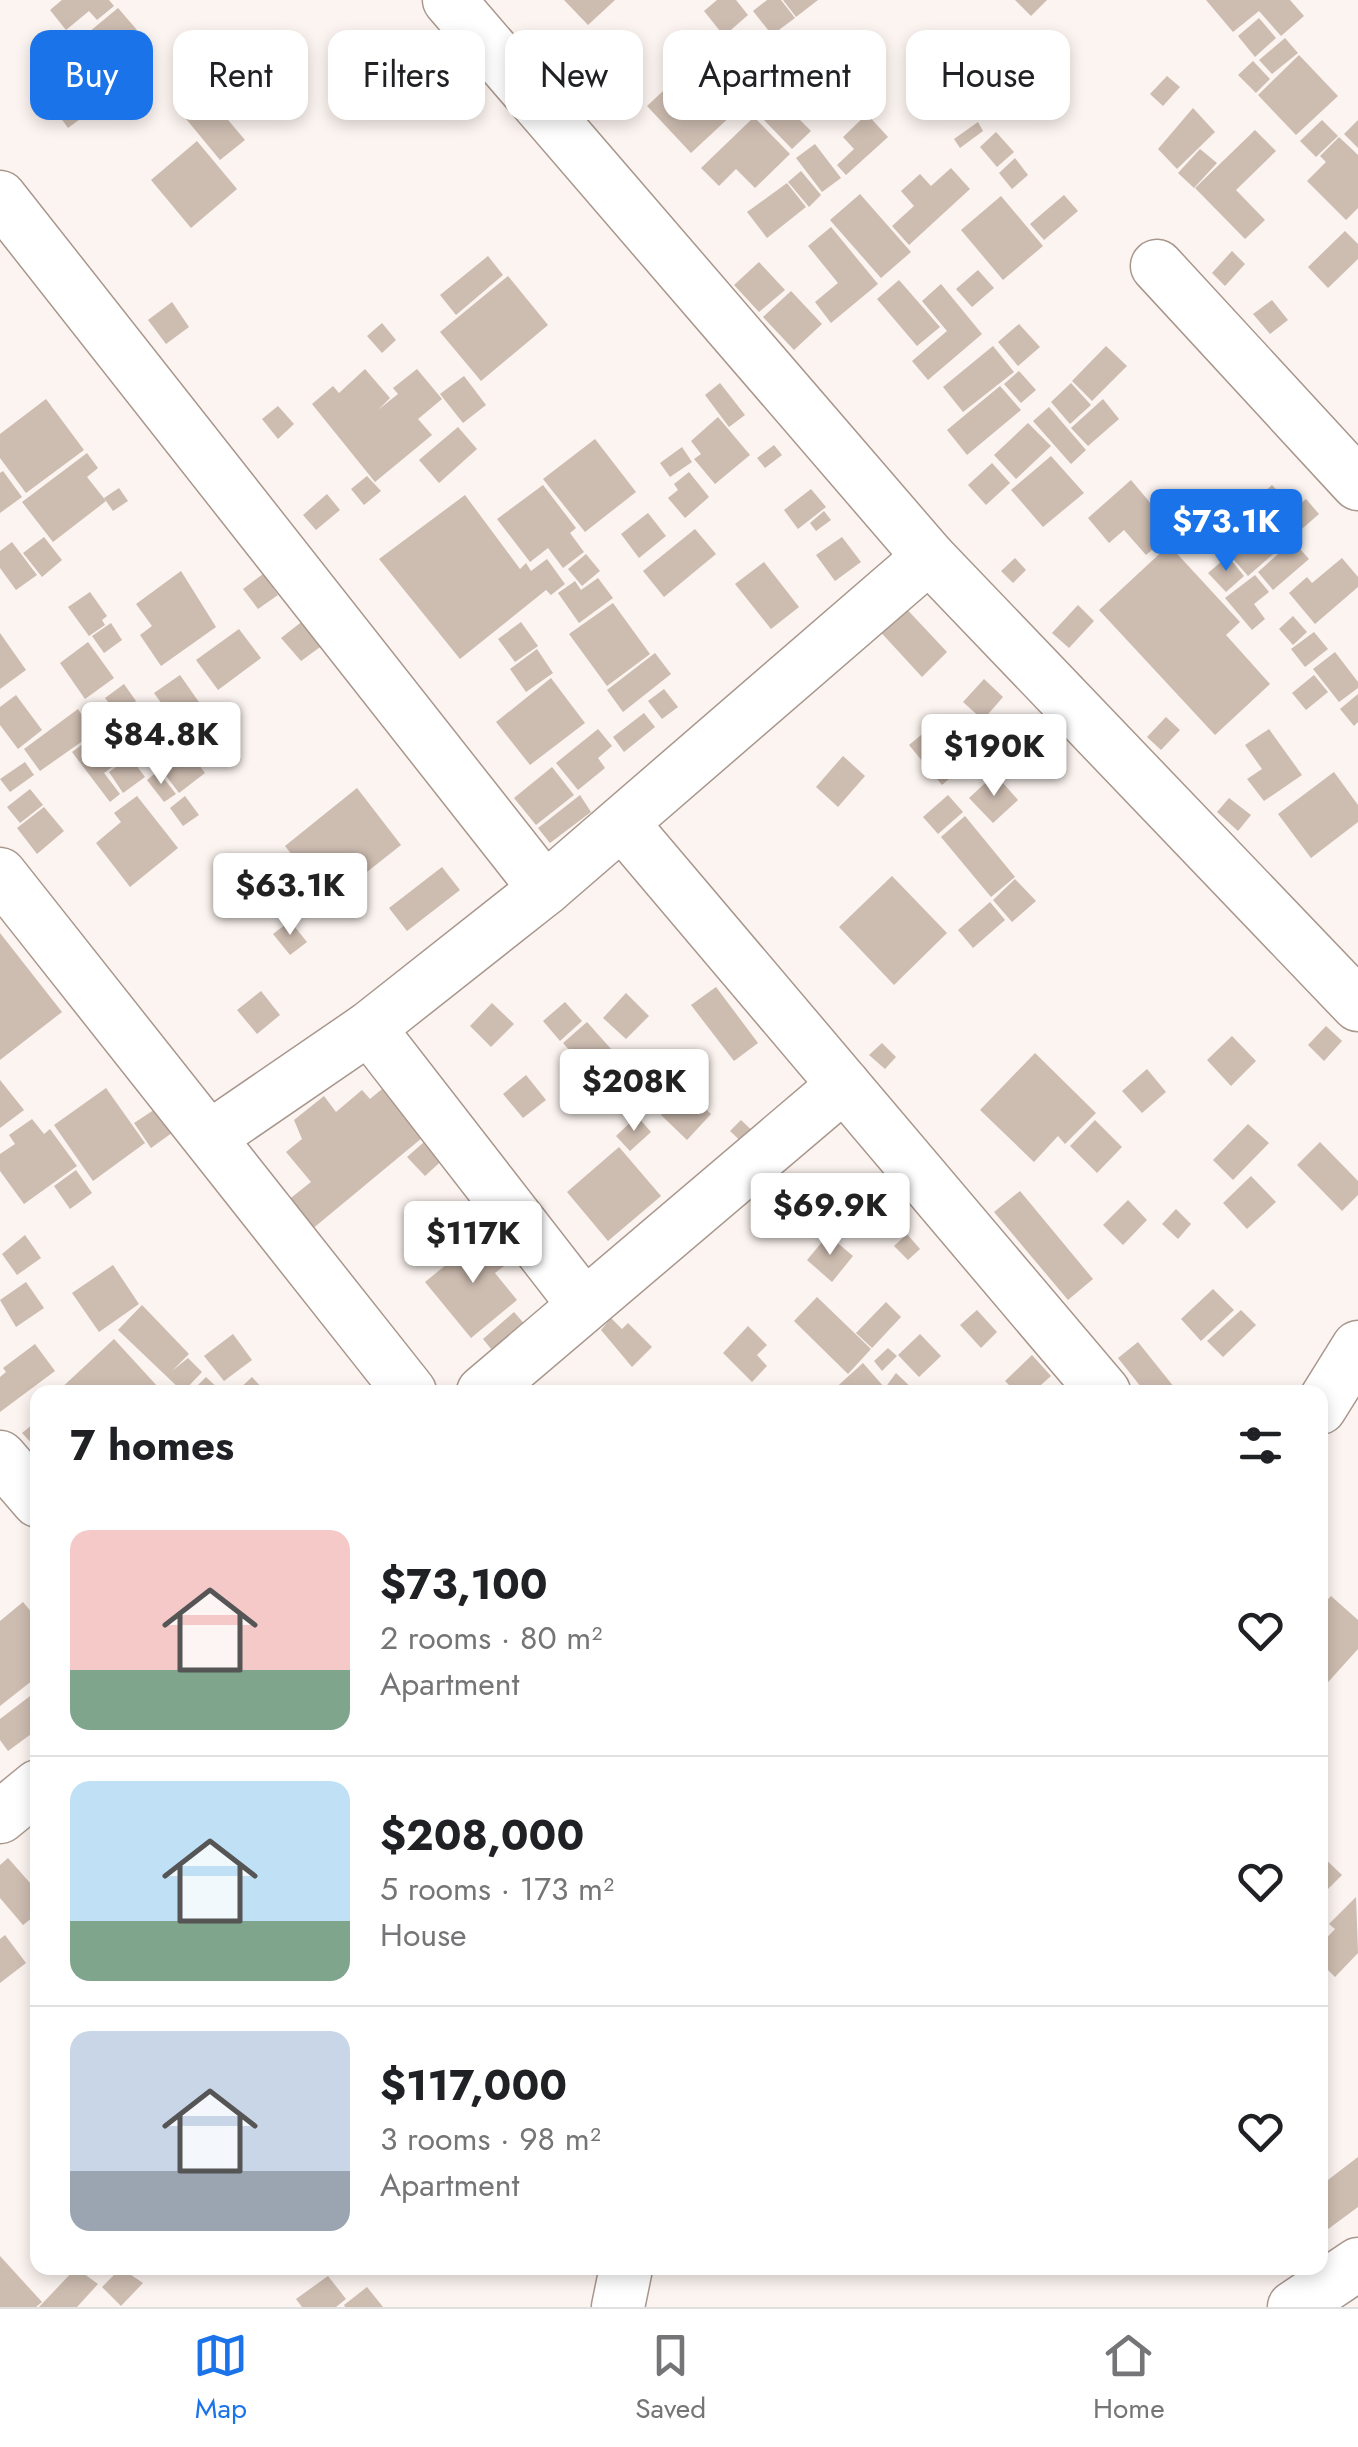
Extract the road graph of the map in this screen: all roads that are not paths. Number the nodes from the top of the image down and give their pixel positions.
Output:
1 (448, 0) edge
2 (0, 197) edge
3 (1157, 266) dead end
4 (1358, 484) edge
5 (929, 558) junction
6 (622, 823) junction
7 (0, 874) edge
8 (545, 890) junction
9 (1358, 1005) edge
10 (369, 1028) junction
11 (844, 1085) junction
12 (210, 1137) junction
13 (584, 1305) junction
14 (1358, 1346) edge
15 (516, 1382) edge
16 (405, 1385) edge
17 (1098, 1385) edge
18 (1328, 1395) edge
19 (0, 1457) edge
20 (30, 1491) edge
21 (1358, 2264) edge
22 (625, 2275) edge
23 (618, 2307) edge
24 (1294, 2307) edge

1 - 5 street
2 - 8 street
3 - 4 street
5 - 6 street
5 - 9 street
6 - 8 street
6 - 11 street
7 - 12 street
8 - 10 street
10 - 12 street
10 - 13 street
11 - 13 street
11 - 17 street
12 - 16 street
13 - 15 street
14 - 18 street
19 - 20 street
21 - 24 street
22 - 23 street

